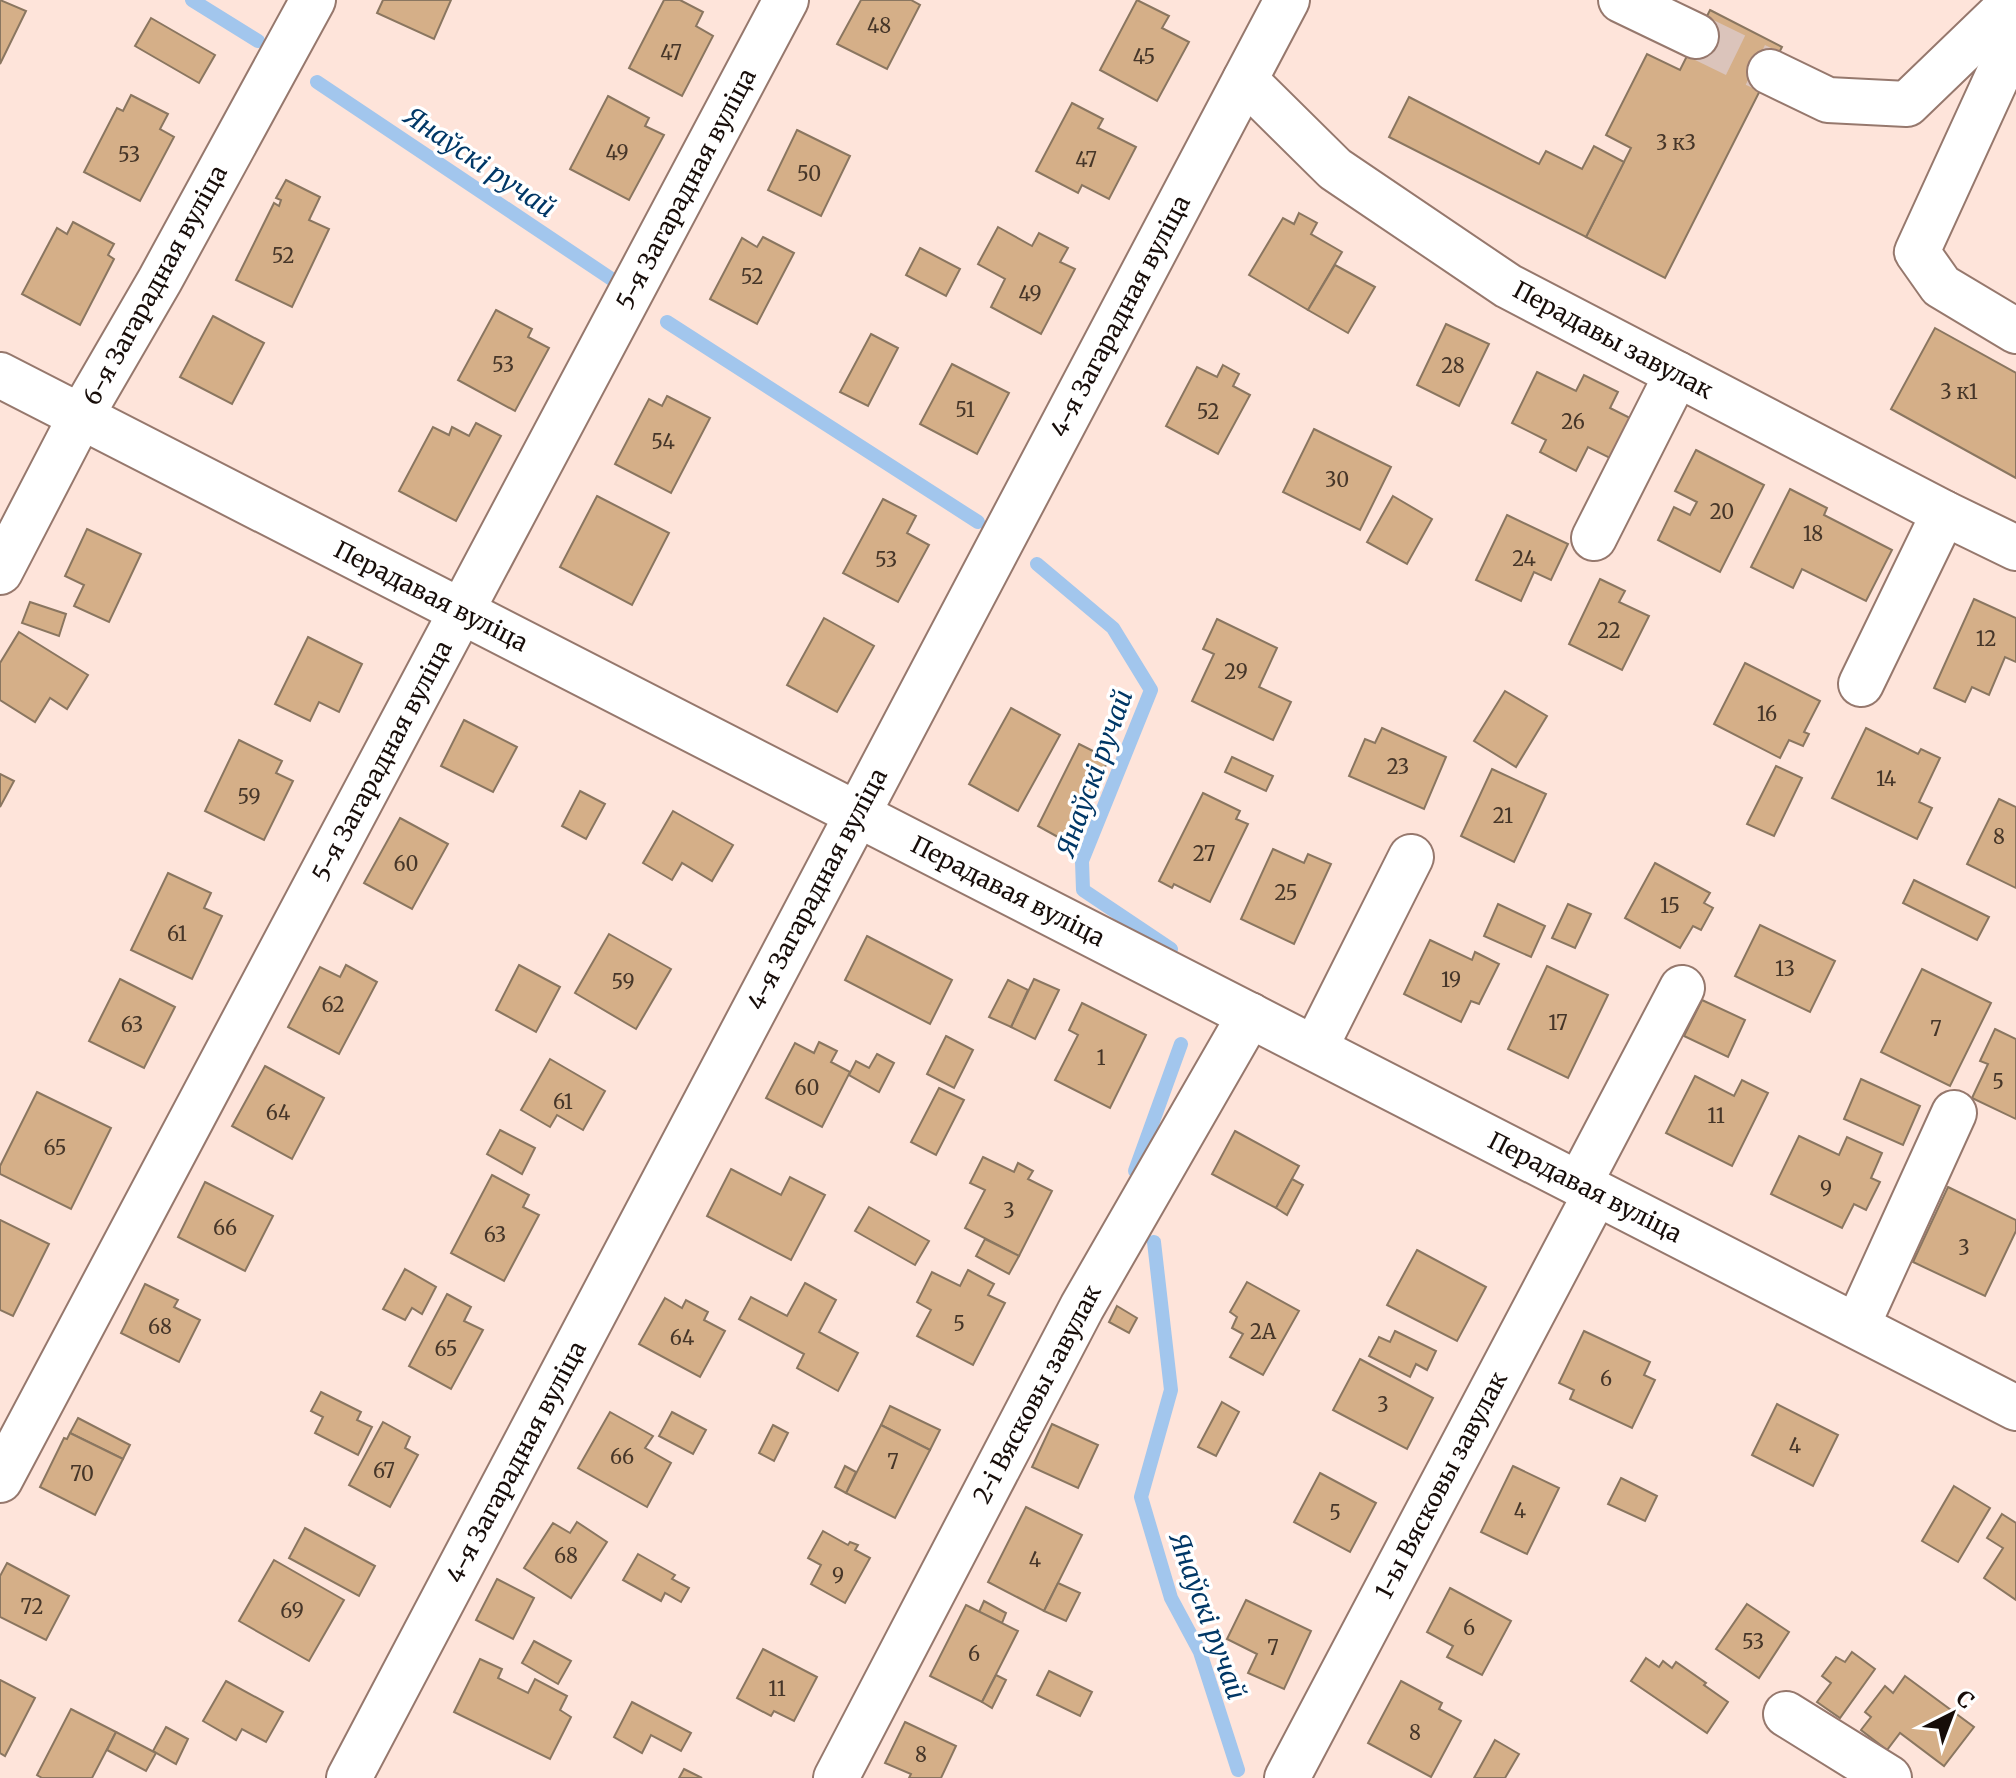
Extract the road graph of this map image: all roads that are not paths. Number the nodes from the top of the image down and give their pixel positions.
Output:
1 (313, 0) edge
2 (786, 0) edge
3 (1287, 0) edge
4 (1621, 0) edge
5 (2015, 0) edge
6 (1696, 36) tunnel mouth
7 (2016, 36) edge
8 (1770, 72) tunnel mouth
9 (1245, 80) junction
10 (2016, 331) edge
11 (1677, 374) junction
12 (0, 375) edge
13 (81, 416) junction
14 (1944, 513) junction
15 (1594, 538) dead end
16 (2016, 548) edge
17 (0, 572) edge
18 (462, 611) junction
19 (1861, 684) dead end
20 (857, 813) junction
21 (1411, 857) dead end
22 (1682, 988) dead end
23 (1250, 1015) junction
24 (1315, 1048) junction
25 (1954, 1113) dead end
26 (1588, 1188) junction
27 (1857, 1326) junction
28 (2016, 1408) edge
29 (0, 1480) edge
30 (1786, 1714) dead end
31 (349, 1778) edge
32 (836, 1778) edge
33 (1287, 1778) edge
34 (1889, 1778) edge

1 - 13 street, 6-я Загарадная вуліца
2 - 18 street, 5-я Загарадная вуліца
3 - 9 street, 4-я Загарадная вуліца
4 - 6 street
5 - 8 street
7 - 10 street
9 - 11 street, Перадавы завулак
9 - 20 street, 4-я Загарадная вуліца
11 - 14 street, Перадавы завулак
11 - 15 street
12 - 13 street, Перадавая вуліца
13 - 17 street, 6-я Загарадная вуліца
13 - 18 street, Перадавая вуліца
14 - 16 street, Перадавы завулак
14 - 19 street
18 - 20 street, Перадавая вуліца
18 - 29 street, 5-я Загарадная вуліца
20 - 23 street, Перадавая вуліца
20 - 31 street, 4-я Загарадная вуліца
21 - 24 street
22 - 26 street, 1-ы Вясковы завулак
23 - 24 street, Перадавая вуліца
23 - 32 street, 2-і Вясковы завулак
24 - 26 street, Перадавая вуліца
25 - 27 street
26 - 27 street, Перадавая вуліца
26 - 33 street, 1-ы Вясковы завулак
27 - 28 street, Перадавая вуліца
30 - 34 street

